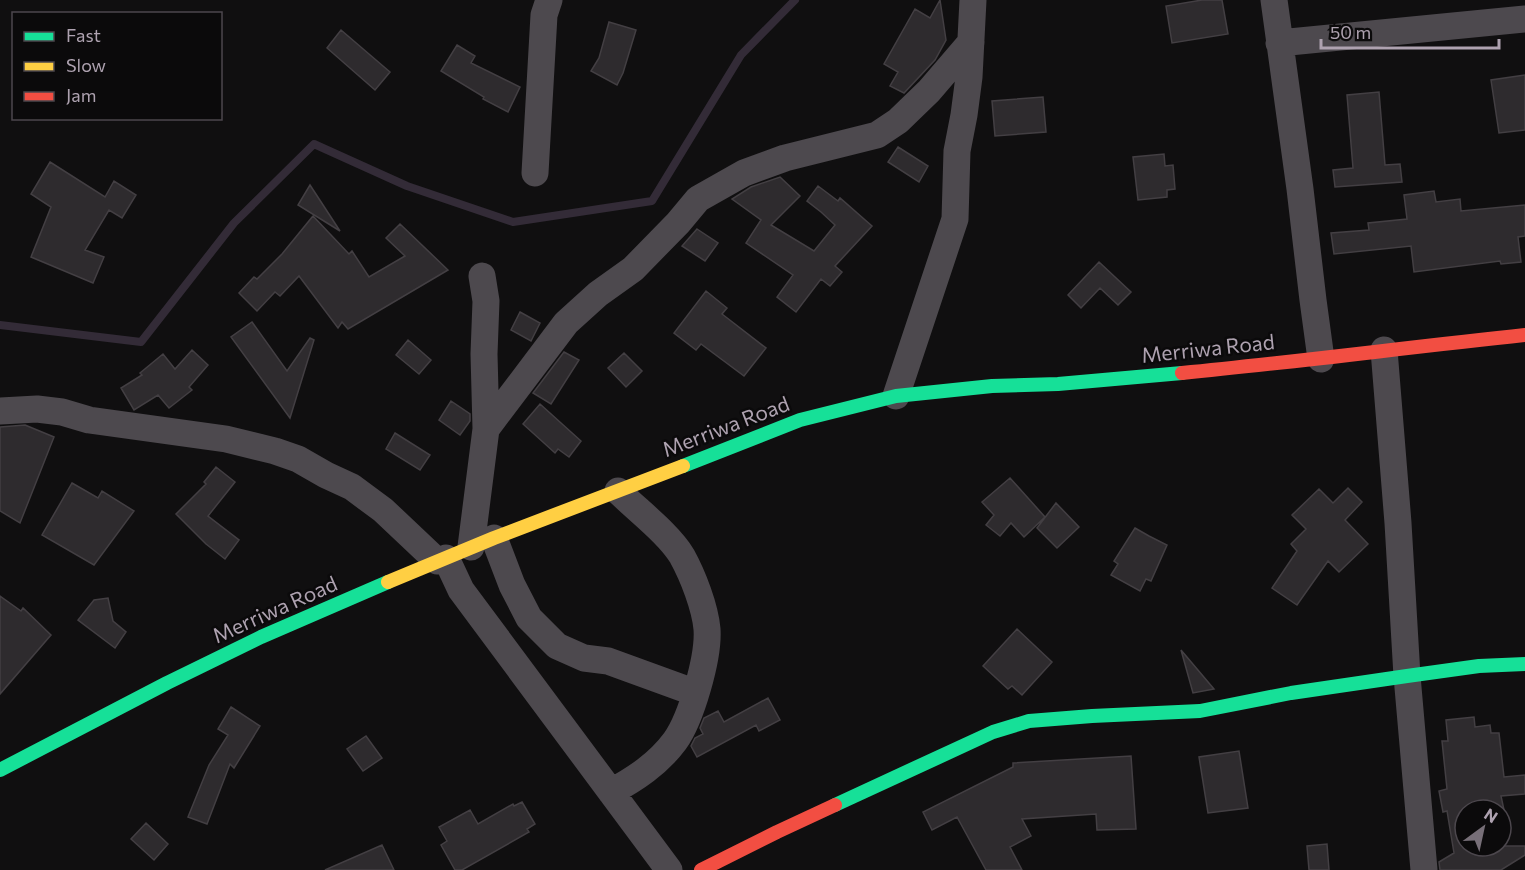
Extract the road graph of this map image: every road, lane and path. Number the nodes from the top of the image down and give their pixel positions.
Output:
1 (549, 0) edge
2 (973, 0) edge
3 (1274, 0) edge
4 (1525, 19) edge
5 (971, 42) junction
6 (1279, 44) junction
7 (535, 173) dead end
8 (482, 276) dead end
9 (1525, 335) edge
10 (1384, 350) junction
11 (1321, 359) junction
12 (896, 396) junction
13 (0, 411) edge
14 (486, 429) junction
15 (618, 492) junction
16 (482, 543) junction
17 (442, 560) junction
18 (1525, 664) edge
19 (1407, 676) junction
20 (696, 693) junction
21 (0, 770) edge
22 (611, 792) junction
23 (669, 870) edge
24 (701, 870) edge
25 (1424, 870) edge

1 - 7 street
2 - 5 street
3 - 6 street
4 - 6 street
5 - 12 street
5 - 14 street
6 - 11 street
8 - 14 street
9 - 10 street, Merriwa Road
10 - 11 street, Merriwa Road
10 - 19 street
11 - 12 street, Merriwa Road
12 - 15 street, Merriwa Road
13 - 17 street
14 - 16 street
15 - 16 street, Merriwa Road
15 - 20 street
16 - 17 street, Merriwa Road
16 - 20 street
17 - 21 street, Merriwa Road
17 - 22 street
18 - 19 street
19 - 24 street
19 - 25 street
20 - 22 street
22 - 23 street

